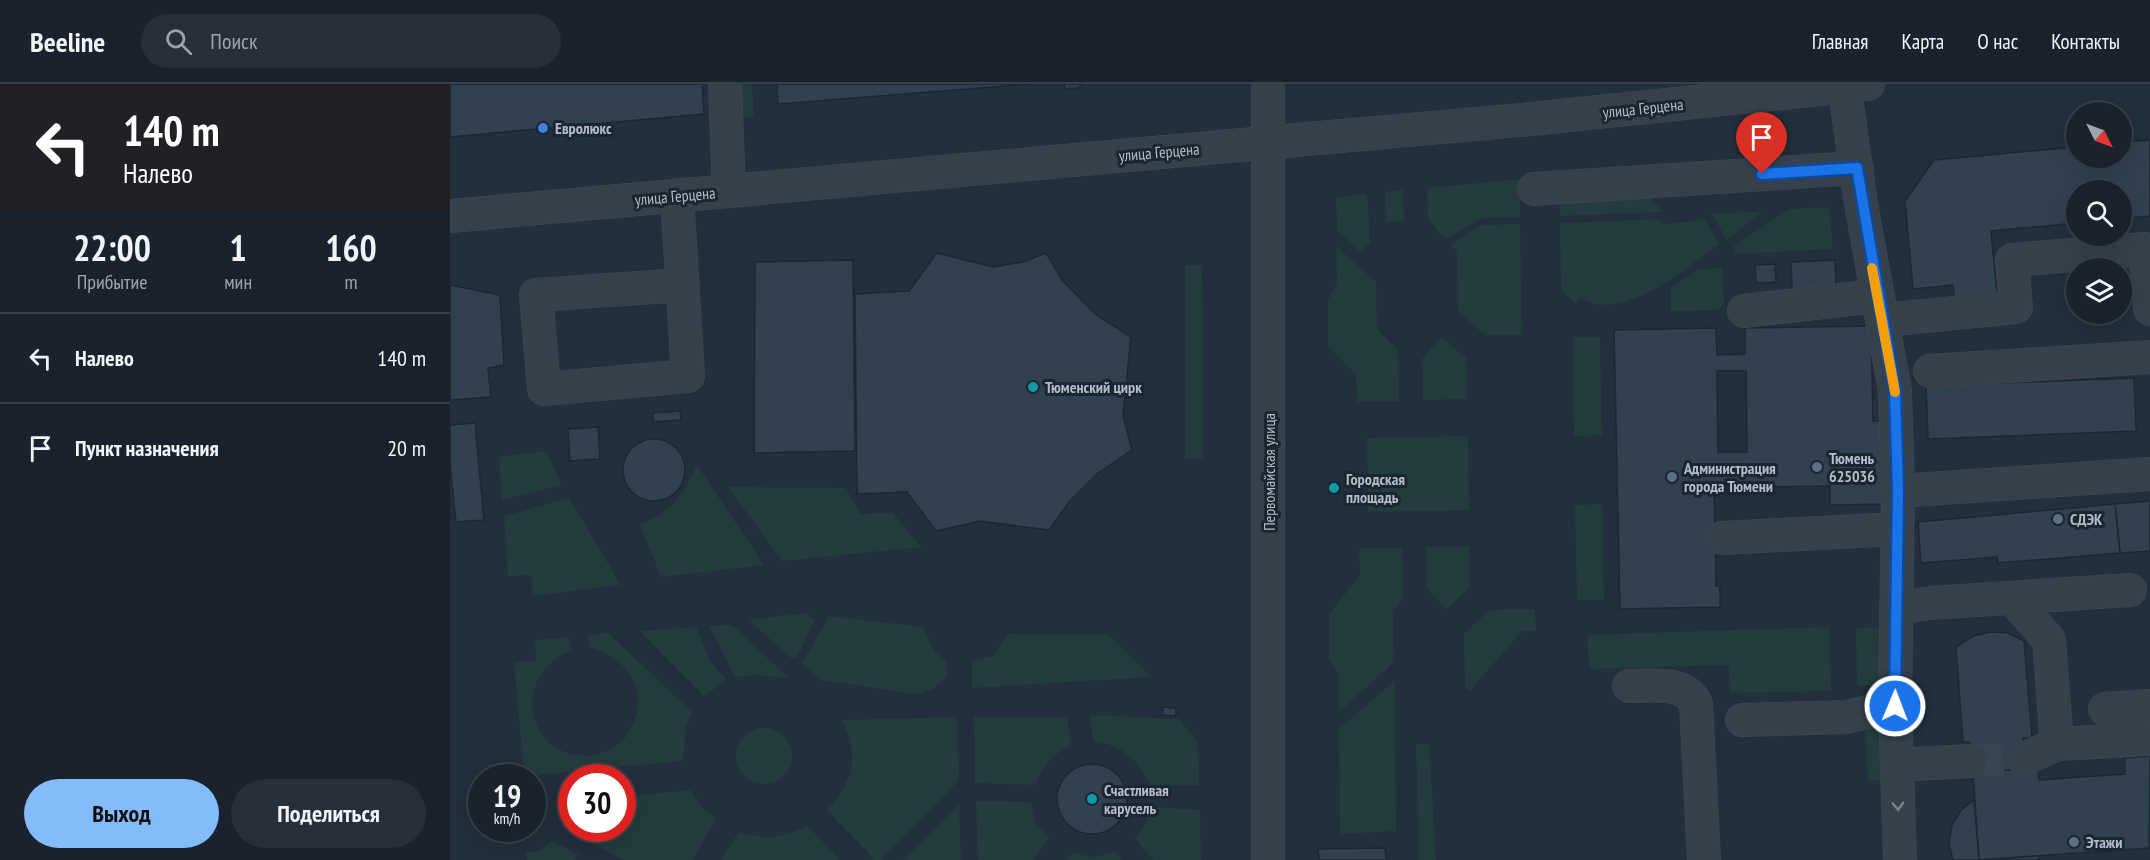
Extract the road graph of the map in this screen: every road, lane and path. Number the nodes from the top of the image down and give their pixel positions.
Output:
1 (725, 84) edge
2 (1268, 84) edge
3 (1852, 85) edge
4 (1267, 143) junction
5 (1857, 168) junction
6 (1534, 189) dead end
7 (729, 191) junction
8 (677, 195) junction
9 (450, 216) edge
10 (2148, 249) edge
11 (683, 285) junction
12 (1880, 308) junction
13 (2150, 309) edge
14 (1744, 311) dead end
15 (2150, 357) edge
16 (1930, 371) dead end
17 (2150, 474) edge
18 (1898, 491) junction
19 (1897, 529) junction
20 (1722, 538) dead end
21 (2130, 590) dead end
22 (2012, 597) junction
23 (1896, 608) junction
24 (1629, 686) dead end
25 (1895, 706) junction
26 (2150, 706) edge
27 (2105, 709) dead end
28 (1742, 720) dead end
29 (2150, 739) edge
30 (2057, 744) junction
31 (2024, 759) tunnel mouth
32 (1971, 761) tunnel mouth
33 (1897, 765) junction
34 (1268, 860) edge
35 (1704, 860) edge
36 (1900, 860) edge

1 - 7 street
2 - 4 street, Первомайская улица
3 - 4 street, улица Герцена
3 - 5 street
4 - 7 street, улица Герцена
4 - 34 street, Первомайская улица
5 - 6 street
5 - 12 street
7 - 8 street, улица Герцена
8 - 9 street, улица Герцена
8 - 11 street
10 - 12 street
10 - 13 street
11 - 11 street
12 - 14 street
12 - 18 street
15 - 16 street
17 - 18 street
18 - 19 street
19 - 20 street
19 - 23 street
21 - 22 street
22 - 23 street
22 - 30 street
23 - 25 street
24 - 35 street
25 - 28 street
25 - 33 street
26 - 27 street
29 - 30 street
30 - 31 street
32 - 33 street
33 -> 36 street

